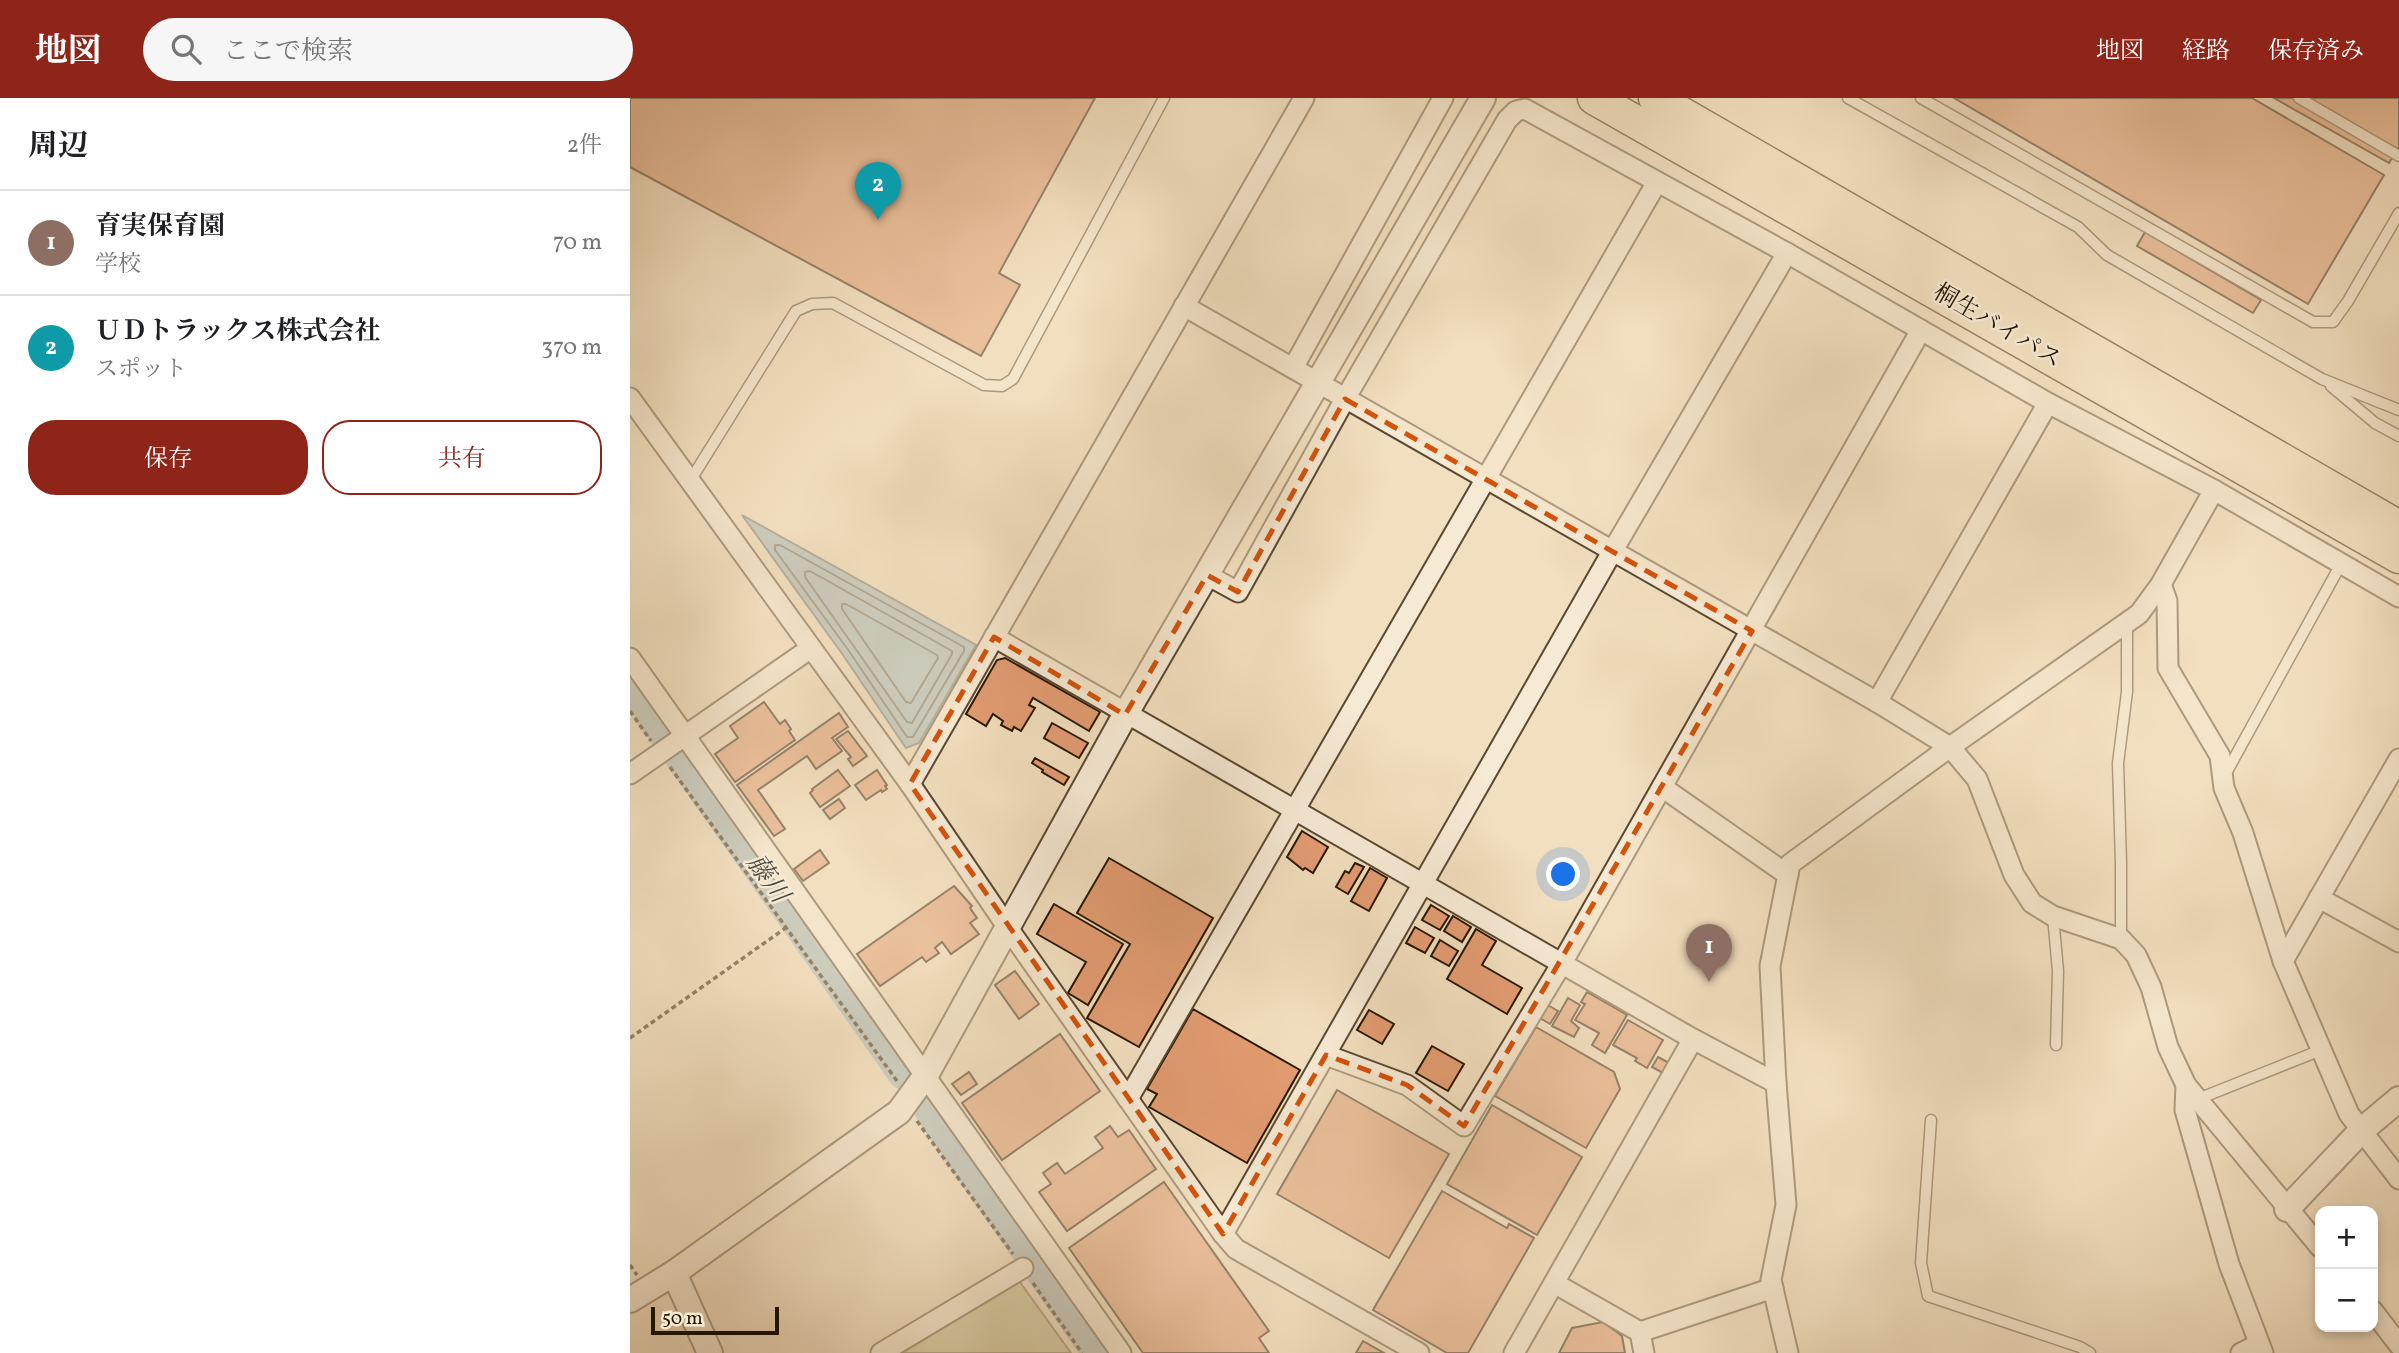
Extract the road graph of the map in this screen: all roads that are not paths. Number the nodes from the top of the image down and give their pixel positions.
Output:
1 (1164, 98) edge
2 (1304, 98) edge
3 (1443, 98) edge
4 (1483, 98) edge
5 (1594, 98) edge
6 (1654, 98) edge
7 (1848, 98) edge
8 (1921, 98) edge
9 (2299, 98) edge
10 (2399, 156) edge
11 (1657, 182) junction
12 (2399, 213) edge
13 (1787, 253) junction
14 (1184, 306) junction
15 (1921, 330) junction
16 (1293, 368) junction
17 (2322, 379) junction
18 (1318, 382) junction
19 (630, 398) edge
20 (1345, 399) junction
21 (2048, 403) junction
22 (2399, 410) edge
23 (2399, 436) edge
24 (1484, 479) junction
25 (690, 481) junction
26 (2214, 490) junction
27 (2399, 527) edge
28 (1612, 552) junction
29 (2399, 557) edge
30 (2341, 564) junction
31 (1207, 575) junction
32 (2161, 584) junction
33 (2399, 597) edge
34 (2127, 623) junction
35 (1752, 631) junction
36 (994, 637) junction
37 (811, 648) junction
38 (630, 657) edge
39 (1877, 702) junction
40 (1125, 715) junction
41 (685, 735) junction
42 (1950, 747) junction
43 (2399, 759) edge
44 (630, 774) edge
45 (2223, 778) junction
46 (910, 784) junction
47 (1662, 787) junction
48 (1296, 811) junction
49 (1788, 875) junction
50 (1425, 883) junction
51 (2319, 898) junction
52 (2053, 916) junction
53 (1008, 928) junction
54 (2121, 939) junction
55 (2399, 942) edge
56 (2283, 961) junction
57 (1562, 963) junction
58 (1693, 1039) junction
59 (2056, 1045) dead end
60 (2321, 1050) junction
61 (1326, 1055) junction
62 (926, 1074) junction
63 (1776, 1083) junction
64 (2192, 1092) junction
65 (1128, 1099) junction
66 (2399, 1099) edge
67 (1931, 1120) dead end
68 (2362, 1130) junction
69 (2399, 1179) edge
70 (2287, 1209) junction
71 (1223, 1234) junction
72 (2315, 1241) edge
73 (1023, 1268) road end
74 (674, 1273) junction
75 (1554, 1283) junction
76 (1773, 1288) junction
77 (630, 1300) edge
78 (2378, 1318) edge
79 (1640, 1332) junction
80 (2399, 1345) edge
81 (2261, 1349) edge
82 (710, 1353) edge
83 (881, 1353) edge
84 (1121, 1353) edge
85 (1419, 1353) edge
86 (1514, 1353) edge
87 (1644, 1353) edge
88 (1788, 1353) edge
89 (2090, 1353) edge
90 (2241, 1353) edge

1 - 25 lane
2 - 14 street
3 - 16 street
4 - 18 street
5 - 29 highway, 桐生バイパス
6 - 27 highway, 桐生バイパス
7 - 17 lane
8 - 12 lane
9 - 10 lane
11 - 13 street
11 - 20 street
11 - 24 street
13 - 15 street
13 - 28 street
14 - 16 street
14 - 36 street
15 - 21 street
15 - 35 street
16 - 18 street
17 - 22 lane
17 - 23 lane
18 - 20 street
18 - 31 street
19 - 25 street
20 - 24 street
20 - 31 street
21 - 26 street
21 - 39 street
24 - 28 street
24 - 48 street
25 - 37 street
26 - 30 street
26 - 32 street
28 - 35 street
28 - 50 street
30 - 33 street
30 - 45 lane
31 - 40 street
32 - 34 street
32 - 45 street
34 - 42 street
34 - 54 lane
35 - 39 street
35 - 47 street
36 - 40 street
36 - 46 street
37 - 41 street
37 - 46 street
38 - 41 street
39 - 42 street
40 - 48 street
40 - 53 street
41 - 44 street
41 - 62 street
42 - 49 street
42 - 52 street
43 - 51 street
45 - 56 street
46 - 53 street
47 - 49 street
47 - 57 street
48 - 50 street
48 - 65 street
49 - 63 street
50 - 57 street
50 - 61 street
51 - 55 street
51 - 56 street
52 - 54 street
52 - 59 lane
53 - 62 street
53 - 65 street
54 - 64 street
56 - 60 street
57 - 58 street
57 - 61 street
58 - 63 street
58 - 75 street
60 - 64 lane
60 - 68 street
61 - 71 street
62 - 74 street
62 - 84 street
63 - 76 street
64 - 70 street
64 - 81 street
65 - 71 street
66 - 68 street
67 - 89 lane
68 - 69 street
68 - 70 street
70 - 72 street
71 - 85 street
73 - 83 street
74 - 77 street
74 - 82 street
75 - 79 street
75 - 86 street
76 - 79 street
76 - 88 street
78 - 80 street
79 - 87 street
81 - 90 street

